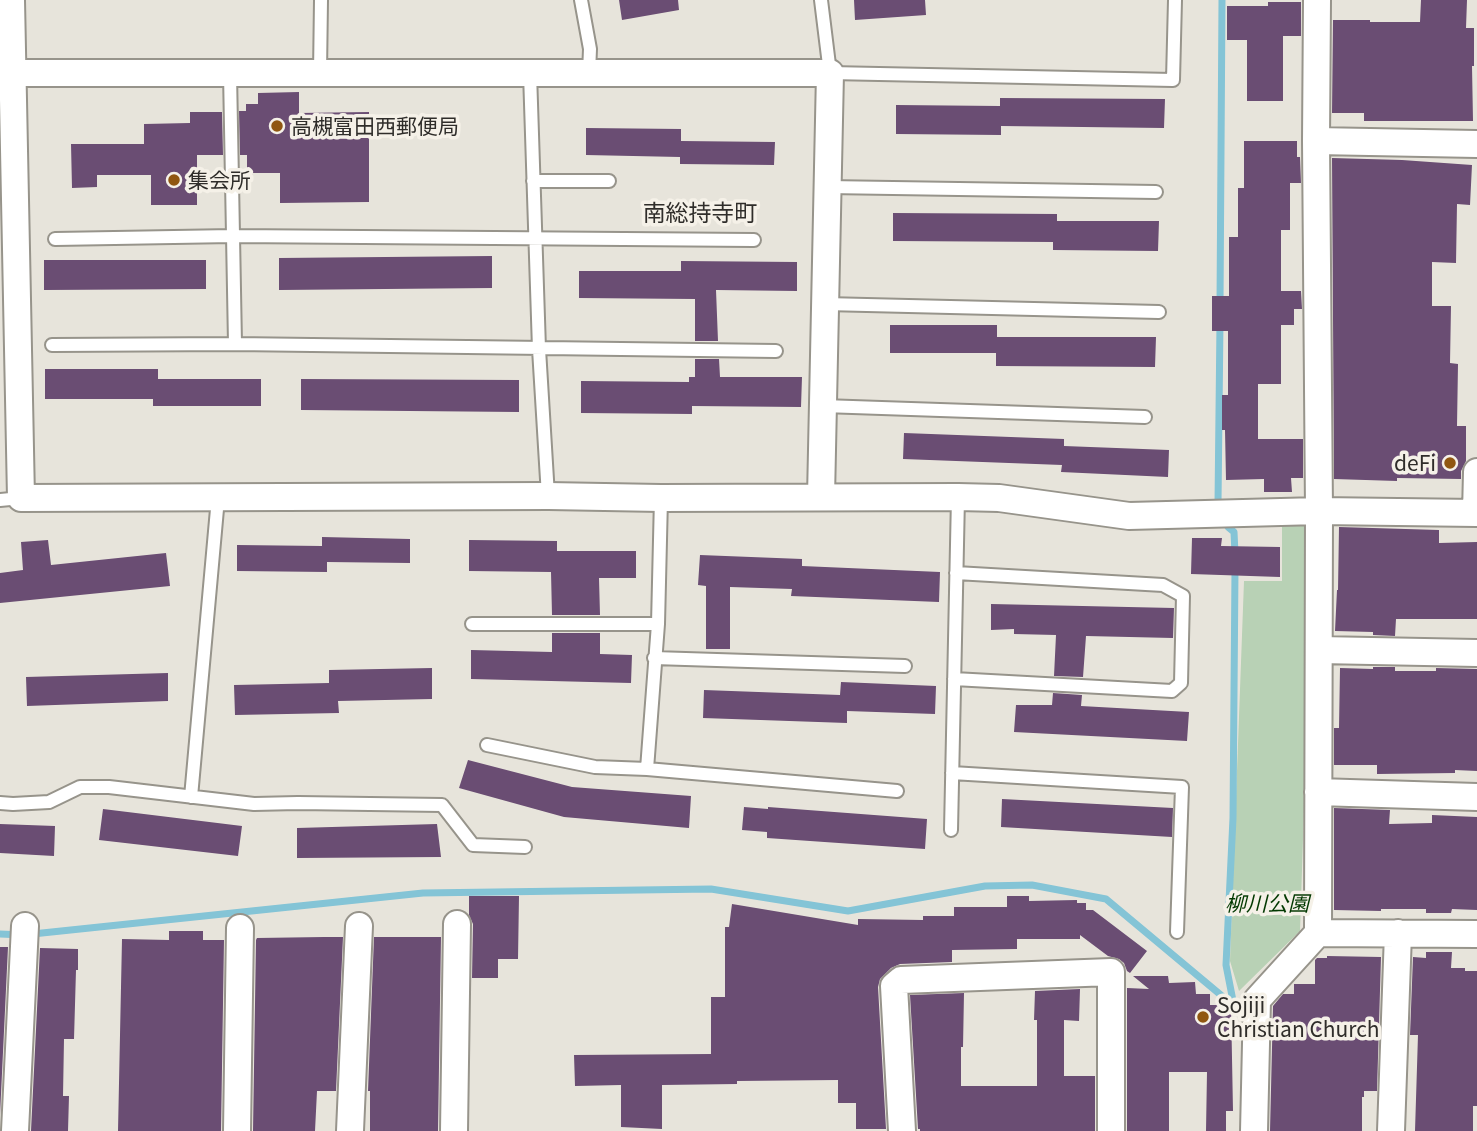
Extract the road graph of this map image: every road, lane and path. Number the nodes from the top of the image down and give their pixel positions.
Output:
1 (11, 0) edge
2 (321, 0) edge
3 (581, 0) edge
4 (821, 0) edge
5 (1175, 0) edge
6 (1317, 0) edge
7 (12, 73) junction
8 (230, 73) junction
9 (320, 73) junction
10 (530, 73) junction
11 (589, 73) junction
12 (830, 73) junction
13 (1316, 141) junction
14 (1477, 144) edge
15 (7, 171) edge
16 (533, 181) junction
17 (609, 181) dead end
18 (827, 187) junction
19 (1156, 192) dead end
20 (233, 236) junction
21 (55, 239) dead end
22 (534, 240) junction
23 (754, 240) dead end
24 (825, 304) junction
25 (1159, 312) dead end
26 (235, 344) junction
27 (51, 345) dead end
28 (538, 349) junction
29 (776, 351) dead end
30 (822, 406) junction
31 (1145, 416) dead end
32 (1477, 472) edge
33 (548, 496) junction
34 (821, 497) junction
35 (958, 497) junction
36 (218, 498) junction
37 (660, 498) junction
38 (11, 499) edge
39 (1319, 511) junction
40 (1476, 513) edge
41 (956, 573) junction
42 (472, 624) dead end
43 (658, 624) junction
44 (1319, 650) junction
45 (1477, 653) edge
46 (654, 658) junction
47 (905, 666) dead end
48 (954, 679) junction
49 (487, 745) dead end
50 (647, 769) junction
51 (952, 773) junction
52 (897, 791) dead end
53 (1318, 792) junction
54 (191, 797) junction
55 (1477, 797) edge
56 (0, 803) edge
57 (951, 830) dead end
58 (525, 846) dead end
59 (457, 924) dead end
60 (25, 926) dead end
61 (359, 926) dead end
62 (240, 928) dead end
63 (1177, 932) dead end
64 (1318, 933) junction
65 (1398, 933) junction
66 (1477, 934) edge
67 (15, 1131) edge
68 (237, 1131) edge
69 (350, 1131) edge
70 (454, 1131) edge
71 (902, 1131) edge
72 (1111, 1131) edge
73 (1254, 1131) edge
74 (1391, 1131) edge

1 - 7 street
2 - 9 lane
3 - 11 lane
4 - 12 lane
5 - 12 lane
6 - 13 street
7 - 8 street
7 - 15 street
8 - 9 street
8 - 20 lane
9 - 10 street
10 - 11 street
10 - 16 lane
11 - 12 street
12 - 18 street
13 - 14 street
13 - 39 street
15 - 38 street
16 - 17 lane
16 - 22 lane
18 - 19 lane
18 - 24 street
20 - 21 lane
20 - 22 lane
20 - 26 lane
22 - 23 lane
22 - 28 lane
24 - 25 lane
24 - 30 street
26 - 27 lane
26 - 28 lane
28 - 29 lane
28 - 33 lane
30 - 31 lane
30 - 34 street
32 - 40 street
33 - 36 street
33 - 37 street
34 - 35 street
34 - 37 street
35 - 39 street
35 - 41 lane
36 - 38 street
36 - 54 lane
37 - 43 lane
39 - 40 street
39 - 44 street
41 - 48 lane
41 - 48 lane
42 - 43 lane
43 - 46 lane
44 - 45 street
44 - 53 street
46 - 47 lane
46 - 50 lane
48 - 51 lane
49 - 50 lane
50 - 52 lane
51 - 57 lane
51 - 63 lane
53 - 55 street
53 - 64 street
54 - 56 lane
54 - 58 lane
59 - 70 street
60 - 67 street
61 - 69 street
62 - 68 street
64 - 65 street
64 - 73 street
65 - 66 street
65 - 74 street
71 - 72 street

